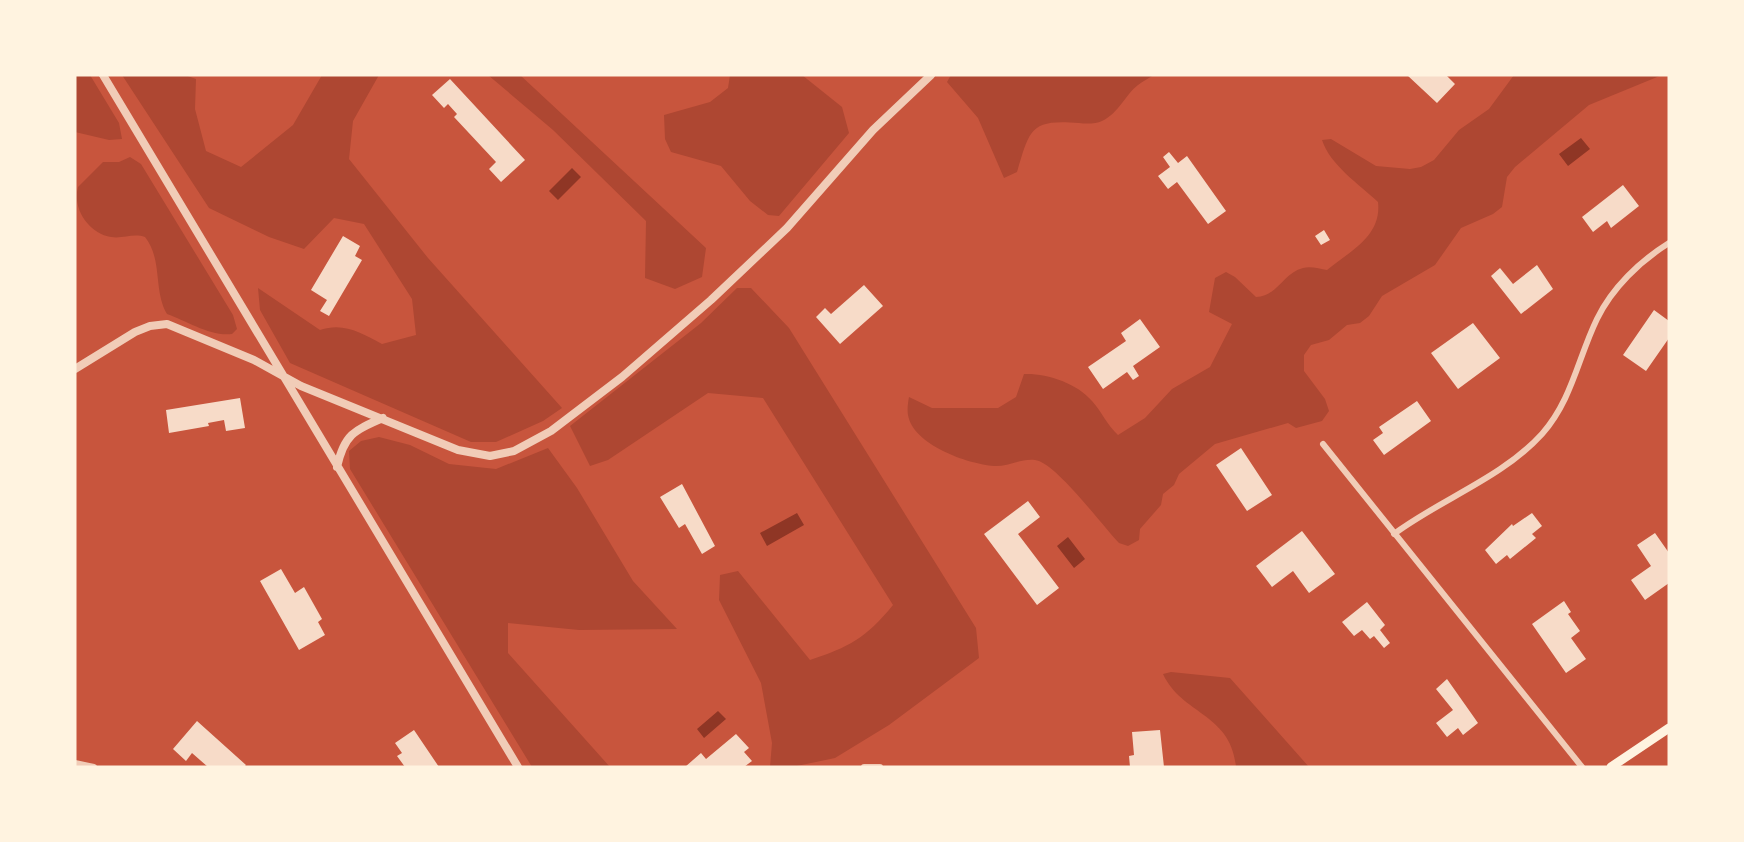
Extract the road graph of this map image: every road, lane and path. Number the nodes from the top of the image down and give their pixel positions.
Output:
1 (103, 75) edge
2 (931, 75) edge
3 (1669, 243) edge
4 (75, 369) edge
5 (280, 373) junction
6 (383, 418) junction
7 (1323, 444) dead end
8 (337, 467) junction
9 (1394, 534) junction
10 (1669, 728) edge
11 (75, 763) edge
12 (94, 767) edge
13 (518, 767) edge
14 (864, 767) edge
15 (880, 767) edge
16 (1582, 767) edge
17 (1611, 767) edge

1 - 5 street
2 - 6 street
3 - 9 street
4 - 5 street
5 - 6 street
5 - 8 street
6 - 8 street
7 - 9 street
8 - 13 street
9 - 16 street
10 - 17 main road
11 - 12 street
14 - 15 street

